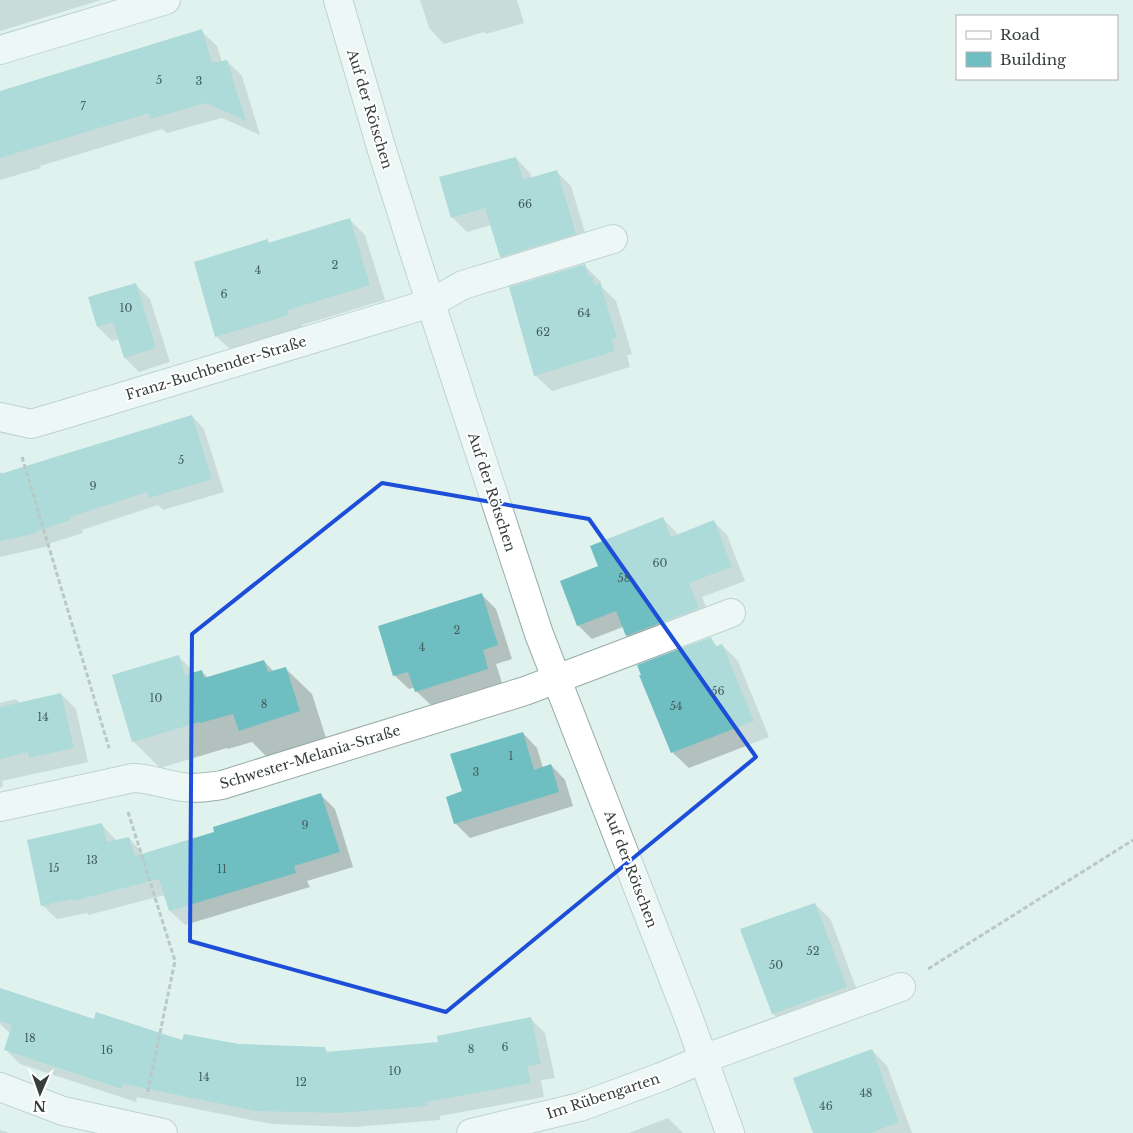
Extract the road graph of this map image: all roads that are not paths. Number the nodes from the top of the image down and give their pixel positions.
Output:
1 (166, 0) edge
2 (338, 0) edge
3 (0, 50) edge
4 (614, 239) dead end
5 (431, 303) junction
6 (0, 417) edge
7 (731, 613) dead end
8 (557, 679) junction
9 (0, 807) edge
10 (900, 987) road end
11 (703, 1059) junction
12 (0, 1087) edge
13 (163, 1133) edge
14 (470, 1133) edge
15 (730, 1133) edge

1 - 3 street
2 - 5 street, Auf der Rötschen
4 - 5 street
5 - 6 street, Franz-Buchbender-Straße
5 - 8 street, Auf der Rötschen
7 - 8 street
8 - 9 street, Schwester-Melania-Straße
8 - 11 street, Auf der Rötschen
10 - 11 street
11 - 14 street, Im Rübengarten
11 - 15 street, Auf der Rötschen
12 - 13 street

